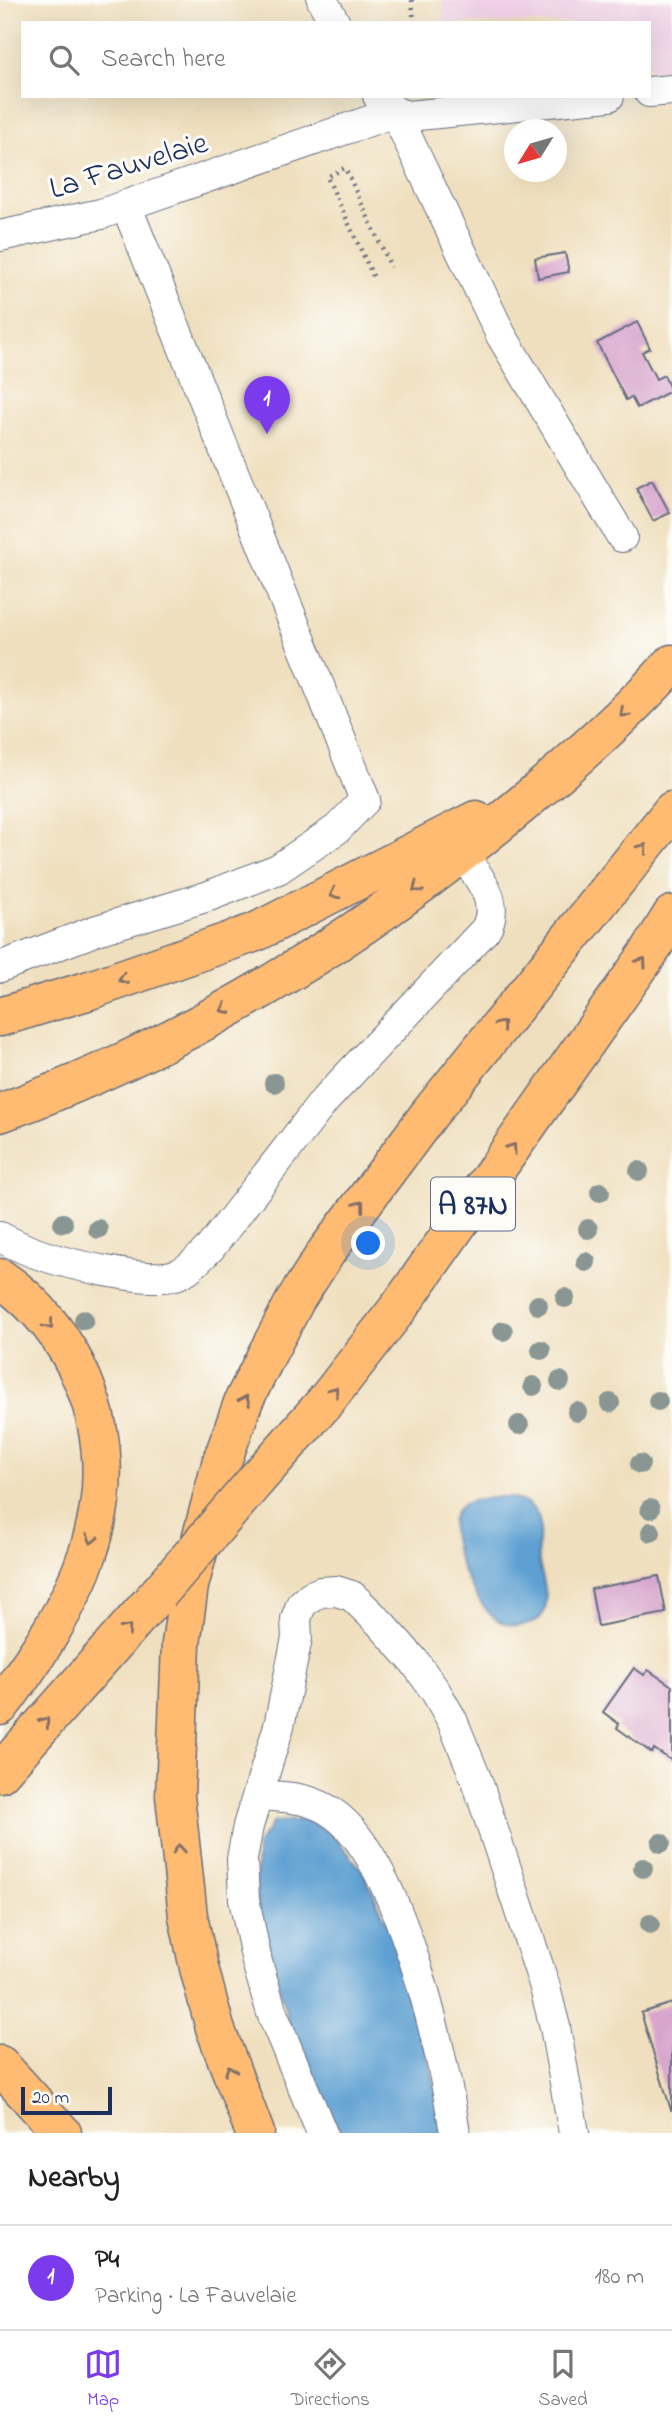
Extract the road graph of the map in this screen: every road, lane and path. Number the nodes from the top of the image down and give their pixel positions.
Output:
1 (322, 0) edge
2 (412, 0) edge
3 (334, 21) edge
4 (414, 21) edge
5 (672, 90) edge
6 (651, 92) edge
7 (570, 98) edge
8 (530, 100) edge
9 (386, 104) edge
10 (125, 205) junction
11 (0, 236) edge
12 (391, 267) dead end
13 (373, 276) dead end
14 (622, 537) dead end
15 (672, 664) edge
16 (547, 783) junction
17 (672, 811) edge
18 (462, 853) junction
19 (672, 915) edge
20 (0, 967) edge
21 (0, 1017) edge
22 (0, 1113) edge
23 (0, 1237) edge
24 (0, 1278) edge
25 (0, 1706) edge
26 (0, 1773) edge
27 (258, 1795) junction
28 (0, 2065) edge
29 (62, 2133) edge
30 (255, 2133) edge
31 (322, 2133) edge
32 (455, 2133) edge
33 (574, 2133) edge

1 - 3 street
2 - 4 path
5 - 6 street
7 - 8 street
8 - 9 street
9 - 10 street, La Fauvelaie
9 - 14 street
10 - 11 street, La Fauvelaie
10 - 20 street
12 - 13 path
15 -> 16 highway
16 - 18 highway
16 -> 21 highway
30 -> 17 highway
18 -> 22 highway
18 - 23 street
26 -> 19 highway, A 87N, bridge
24 -> 25 highway
27 - 31 street
27 - 32 street
27 - 33 street
28 - 29 highway

